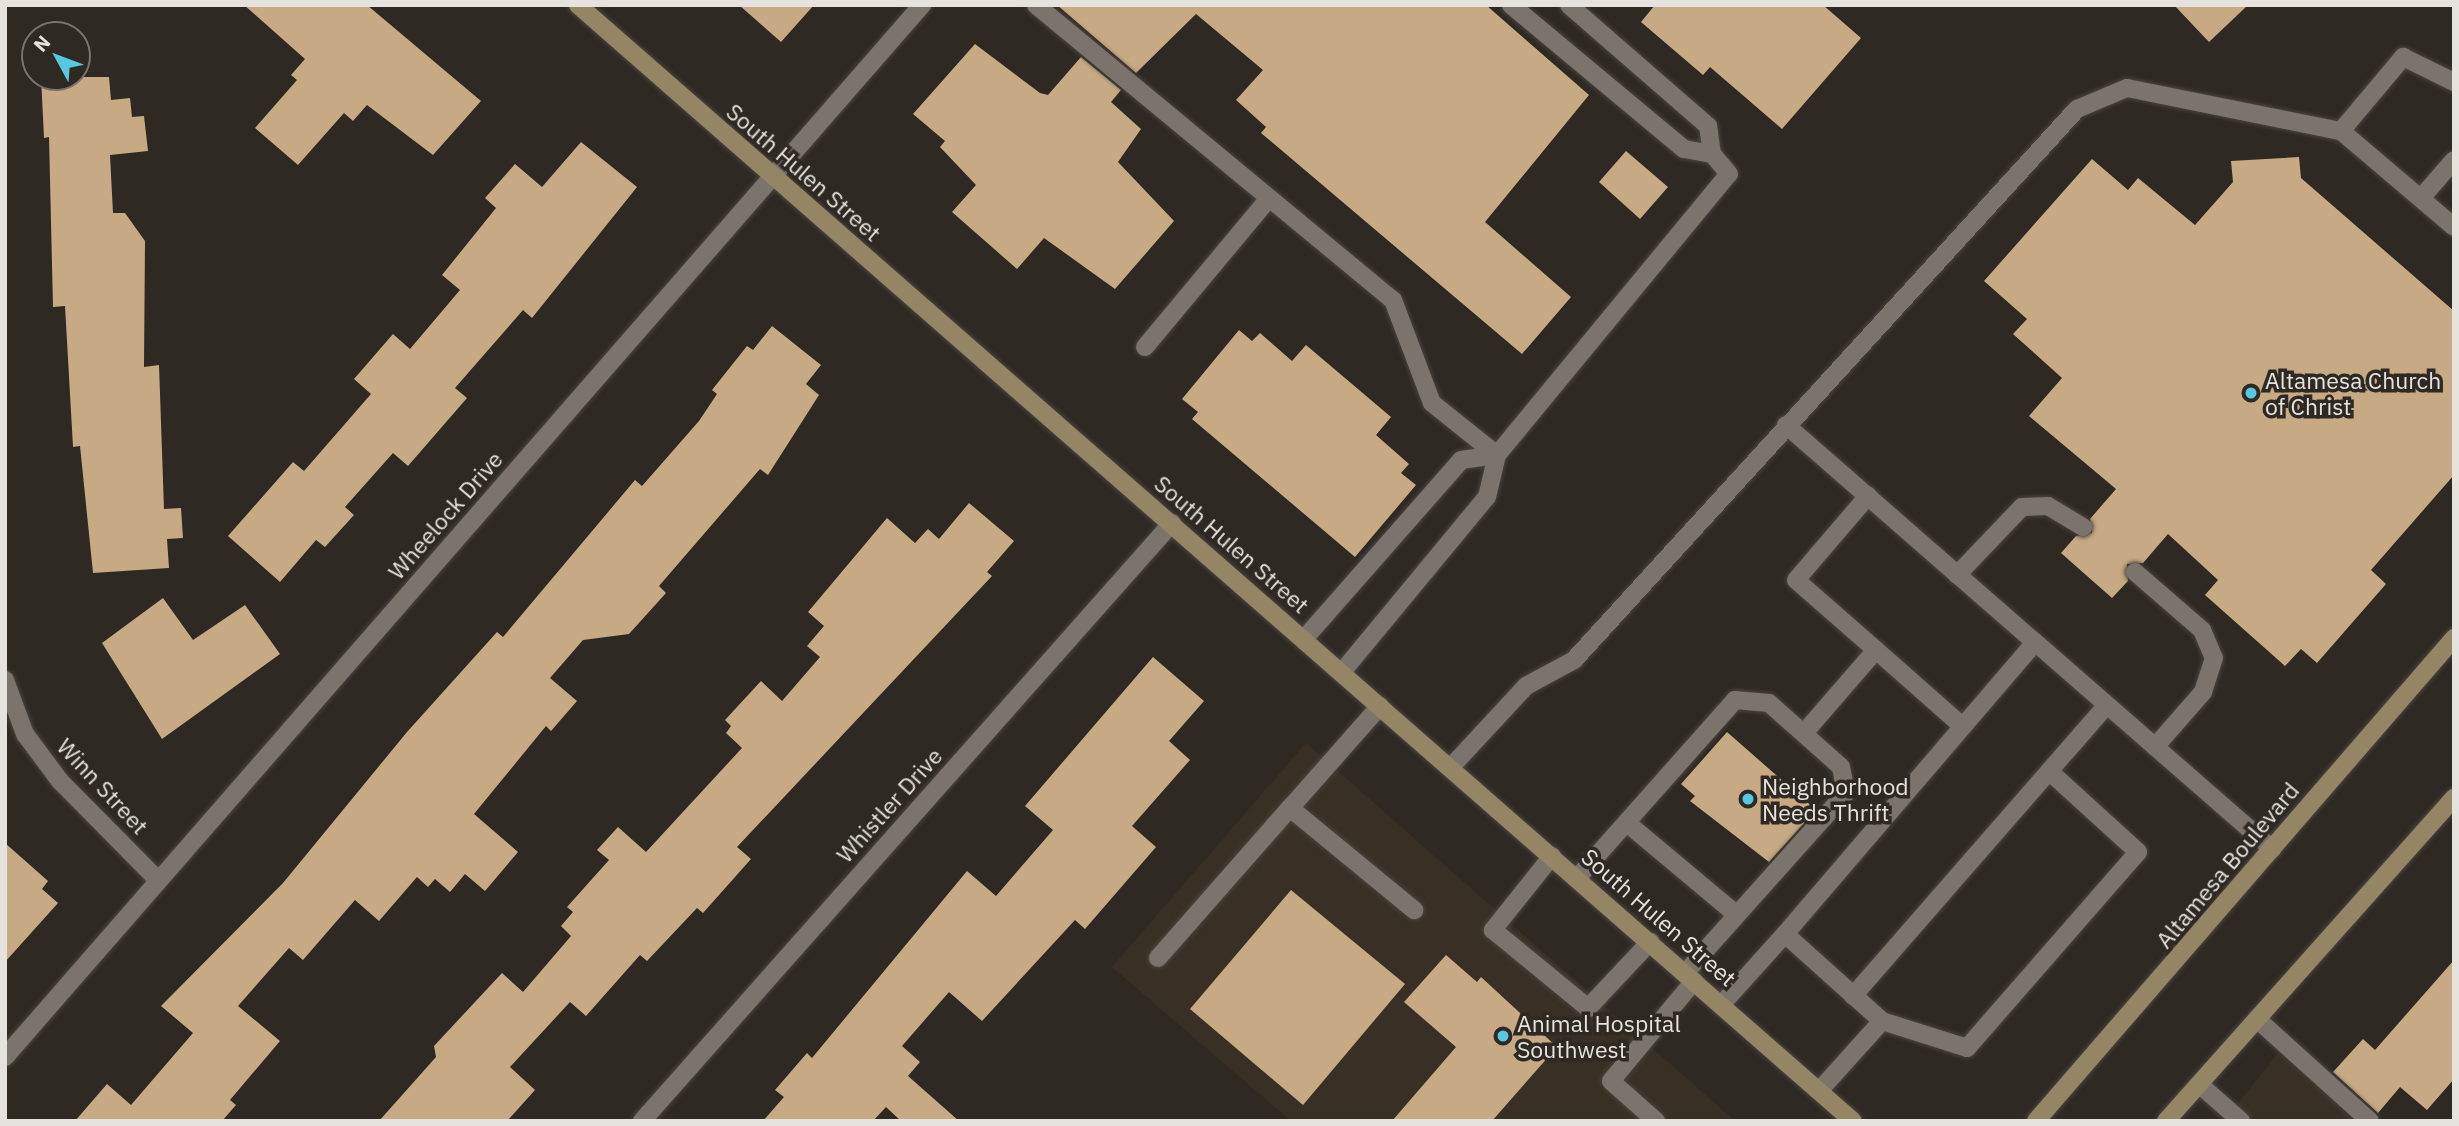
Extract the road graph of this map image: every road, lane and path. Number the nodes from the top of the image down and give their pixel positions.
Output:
1 (578, 5) edge
2 (922, 5) edge
3 (1036, 5) edge
4 (1511, 5) edge
5 (1569, 5) edge
6 (2454, 82) edge
7 (2341, 131) junction
8 (1712, 154) junction
9 (2454, 160) edge
10 (774, 179) junction
11 (1269, 198) junction
12 (2421, 198) junction
13 (2454, 228) edge
14 (1145, 347) dead end
15 (1786, 425) junction
16 (1497, 455) junction
17 (1868, 496) junction
18 (1172, 523) junction
19 (2083, 527) dead end
20 (2135, 572) dead end
21 (1957, 575) junction
22 (2454, 638) edge
23 (1304, 639) junction
24 (2035, 642) junction
25 (1876, 650) junction
26 (1342, 672) junction
27 (5, 680) edge
28 (2107, 705) junction
29 (1380, 706) junction
30 (1961, 726) junction
31 (1804, 733) junction
32 (2155, 747) junction
33 (1451, 767) junction
34 (2049, 771) junction
35 (2454, 798) edge
36 (1290, 808) junction
37 (1627, 823) junction
38 (2272, 849) junction
39 (1552, 856) junction
40 (1577, 878) junction
41 (158, 880) junction
42 (1413, 910) dead end
43 (1737, 915) junction
44 (1785, 934) junction
45 (1650, 942) junction
46 (1158, 958) dead end
47 (1690, 977) junction
48 (1853, 996) junction
49 (1721, 1005) junction
50 (2257, 1019) junction
51 (1882, 1021) junction
52 (5, 1057) edge
53 (2199, 1084) junction
54 (1819, 1091) junction
55 (642, 1121) edge
56 (1656, 1121) edge
57 (1853, 1121) edge
58 (2036, 1121) edge
59 (2166, 1121) edge
60 (2241, 1121) edge
61 (2370, 1121) edge

1 - 10 main road, South Hulen Street
2 - 10 street, Wheelock Drive
3 - 11 street
4 - 8 street
5 - 8 street
6 - 7 street
7 - 12 street
7 - 15 street
8 - 16 street
9 - 12 street
10 - 18 main road, South Hulen Street
10 - 41 street, Wheelock Drive
11 - 14 street
11 - 16 street
12 - 13 street
15 - 17 street
15 - 33 street
16 - 23 street
16 - 26 street
17 - 21 street
17 - 25 street
18 - 23 main road, South Hulen Street
18 - 55 street, Whistler Drive
19 - 21 street
20 - 32 street
21 - 24 street
22 - 38 main road, Altamesa Boulevard
23 - 26 main road, South Hulen Street
24 - 28 street
24 - 30 street
25 - 30 street
25 - 31 street
26 - 29 main road, South Hulen Street
27 - 41 street, Winn Street
28 - 32 street
28 - 34 street
29 - 33 main road, South Hulen Street
29 - 36 street
30 - 44 street
31 - 37 street
31 - 43 street
32 - 38 street
33 - 39 main road, South Hulen Street
34 - 48 street
34 - 51 street
35 - 50 main road
36 - 42 street
36 - 46 street
37 - 40 street
37 - 43 street
38 - 58 main road, Altamesa Boulevard
39 - 40 main road, South Hulen Street
39 - 45 street
40 - 45 main road, South Hulen Street
41 - 52 street, Wheelock Drive
43 - 47 street
44 - 48 street
44 - 49 street
45 - 47 main road, South Hulen Street
47 - 49 main road, South Hulen Street
47 - 56 street
48 - 51 street
49 - 54 main road, South Hulen Street
50 - 53 main road
50 - 61 street
51 - 54 street
53 - 59 main road
53 - 60 street
54 - 57 main road, South Hulen Street

